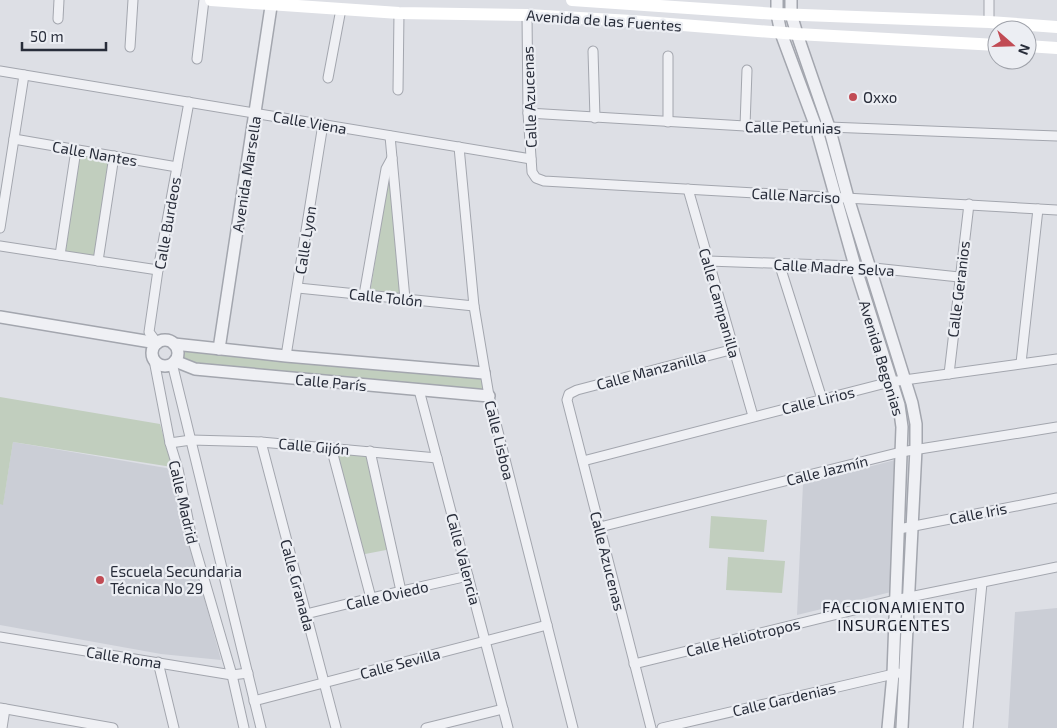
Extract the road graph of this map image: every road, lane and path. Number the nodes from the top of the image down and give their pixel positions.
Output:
1 (60, 0) edge
2 (134, 0) edge
3 (204, 0) edge
4 (211, 0) edge
5 (572, 0) edge
6 (777, 0) edge
7 (791, 0) edge
8 (989, 0) edge
9 (633, 2) edge
10 (272, 3) edge
11 (341, 9) junction
12 (399, 13) junction
13 (777, 14) junction
14 (791, 14) junction
15 (527, 15) junction
16 (58, 19) dead end
17 (989, 20) edge
18 (632, 21) junction
19 (987, 22) edge
20 (1037, 26) edge
21 (1057, 27) edge
22 (781, 33) junction
23 (797, 34) junction
24 (1057, 40) edge
25 (987, 44) edge
26 (130, 47) dead end
27 (1037, 47) edge
28 (1057, 48) edge
29 (593, 51) dead end
30 (668, 56) dead end
31 (197, 59) dead end
32 (748, 70) dead end
33 (0, 71) edge
34 (24, 75) junction
35 (328, 78) dead end
36 (398, 90) dead end
37 (189, 102) junction
38 (256, 113) junction
39 (528, 113) junction
40 (595, 118) junction
41 (668, 122) junction
42 (323, 124) junction
43 (745, 126) junction
44 (816, 126) junction
45 (829, 127) junction
46 (390, 136) junction
47 (1057, 136) edge
48 (14, 139) junction
49 (459, 147) junction
50 (76, 150) junction
51 (114, 156) junction
52 (392, 158) junction
53 (531, 159) junction
54 (177, 167) junction
55 (536, 178) joint
56 (688, 189) junction
57 (835, 198) junction
58 (848, 198) junction
59 (968, 204) junction
60 (1038, 209) junction
61 (1057, 210) edge
62 (0, 228) edge
63 (0, 246) edge
64 (60, 255) junction
65 (98, 261) junction
66 (708, 261) junction
67 (779, 263) junction
68 (855, 266) junction
69 (870, 267) junction
70 (158, 270) junction
71 (959, 277) junction
72 (298, 288) junction
73 (364, 295) junction
74 (405, 299) junction
75 (474, 306) junction
76 (0, 318) edge
77 (157, 343) junction
78 (174, 344) junction
79 (219, 349) junction
80 (734, 349) junction
81 (286, 356) junction
82 (1057, 358) edge
83 (154, 360) junction
84 (173, 362) junction
85 (1021, 363) junction
86 (484, 373) junction
87 (949, 374) junction
88 (905, 380) junction
89 (890, 382) junction
90 (419, 390) junction
91 (570, 394) joint
92 (488, 396) junction
93 (822, 399) junction
94 (753, 416) junction
95 (1057, 427) edge
96 (191, 440) junction
97 (261, 442) junction
98 (170, 443) junction
99 (331, 447) junction
100 (916, 449) junction
101 (370, 451) junction
102 (901, 452) junction
103 (438, 458) junction
104 (583, 461) junction
105 (1057, 498) edge
106 (911, 526) junction
107 (600, 527) junction
108 (899, 529) junction
109 (1057, 567) edge
110 (468, 576) junction
111 (982, 583) junction
112 (401, 591) junction
113 (371, 598) junction
114 (908, 598) junction
115 (894, 600) junction
116 (306, 614) junction
117 (547, 625) junction
118 (0, 637) edge
119 (485, 640) junction
120 (158, 662) junction
121 (634, 664) junction
122 (905, 672) junction
123 (248, 674) junction
124 (893, 674) junction
125 (232, 676) junction
126 (324, 683) junction
127 (254, 701) junction
128 (3, 708) edge
129 (503, 709) junction
130 (69, 724) edge
131 (102, 727) edge
132 (430, 727) edge
133 (2, 728) edge
134 (113, 728) edge
135 (174, 728) edge
136 (244, 728) edge
137 (261, 728) edge
138 (336, 728) edge
139 (508, 728) edge
140 (573, 728) edge
141 (651, 728) edge
142 (662, 728) edge
143 (888, 728) edge
144 (902, 728) edge
145 (968, 728) edge

1 - 16 street
2 - 26 street
3 - 31 street
4 - 10 main road, Avenida de las Fuentes
5 - 9 main road, Avenida de las Fuentes
6 - 13 street, Avenida Begonias
7 - 14 street, Avenida Begonias
8 - 17 street
9 - 13 main road, Avenida de las Fuentes
9 - 18 street
10 - 11 main road, Avenida de las Fuentes
10 - 38 street, Avenida Marsella
11 - 12 main road, Avenida de las Fuentes
11 - 35 street
12 - 15 main road, Avenida de las Fuentes
12 - 36 street
13 - 14 main road, Avenida de las Fuentes
13 - 22 street, Avenida Begonias
14 - 19 main road, Avenida de las Fuentes
14 - 23 street, Avenida Begonias
15 - 18 main road, Avenida de las Fuentes
15 - 39 street, Calle Azucenas
18 - 22 main road, Avenida de las Fuentes
20 - 21 main road, Avenida de las Fuentes
22 - 23 main road, Avenida de las Fuentes
22 - 44 street, Avenida Begonias
23 - 25 main road, Avenida de las Fuentes
23 - 45 street, Avenida Begonias
24 - 28 street
27 - 28 main road
29 - 40 street
30 - 41 street
32 - 43 street
33 - 34 street, Calle Viena
34 - 37 street, Calle Viena
34 - 48 street
37 - 38 street, Calle Viena
37 - 54 street, Calle Burdeos
38 - 42 street, Calle Viena
38 - 79 street, Avenida Marsella
39 - 40 street, Calle Petunias
39 - 53 street, Calle Azucenas
40 - 41 street, Calle Petunias
41 - 43 street, Calle Petunias
42 - 46 street, Calle Viena
42 - 72 street, Calle Lyon
43 - 44 street, Calle Petunias
44 - 45 street, Calle Petunias
44 - 57 street, Avenida Begonias
45 - 47 street, Calle Petunias
45 - 58 street, Avenida Begonias
46 - 49 street, Calle Viena
46 - 52 street
48 - 50 street, Calle Nantes
48 - 62 street
49 - 53 street, Calle Viena
49 - 75 street, Calle Lisboa
50 - 51 street, Calle Nantes
50 - 64 street
51 - 54 street, Calle Nantes
51 - 65 street
52 - 73 street
52 - 74 street
53 - 55 street, Calle Azucenas
54 - 70 street, Calle Burdeos
55 - 56 street, Calle Narciso
56 - 57 street, Calle Narciso
56 - 66 street, Calle Campanilla
57 - 58 street, Calle Narciso
57 - 68 street, Avenida Begonias
58 - 59 street, Calle Narciso
58 - 69 street, Avenida Begonias
59 - 60 street, Calle Narciso
59 - 71 street, Calle Geranios
60 - 61 street, Calle Narciso
60 - 85 street
63 - 64 street
64 - 65 street
65 - 70 street
66 - 67 street, Calle Madre Selva
66 - 80 street, Calle Campanilla
67 - 68 street, Calle Madre Selva
67 - 93 street
68 - 69 street, Calle Madre Selva
68 - 89 street, Avenida Begonias
69 - 71 street, Calle Madre Selva
69 - 88 street, Avenida Begonias
70 - 77 street, Calle Burdeos
71 - 87 street, Calle Geranios
72 - 73 street, Calle Tolón
72 - 81 street, Calle Lyon
73 - 74 street, Calle Tolón
74 - 75 street, Calle Tolón
75 - 86 street, Calle Lisboa
76 - 77 street
77 - 78 street
77 - 83 street
78 - 79 street, Calle París
78 - 84 street
79 - 81 street, Calle París
80 - 91 street, Calle Manzanilla
80 - 94 street, Calle Campanilla
81 - 86 street, Calle París
82 - 85 street, Calle Lirios
83 - 84 street
83 - 98 street, Calle Madrid
84 - 90 street, Calle París
84 - 96 street, Calle Madrid
85 - 87 street, Calle Lirios
86 - 92 street, Calle Lisboa
87 - 88 street, Calle Lirios
88 - 89 street, Calle Lirios
88 - 100 street, Avenida Begonias
89 - 93 street, Calle Lirios
89 - 102 street, Avenida Begonias
90 - 92 street, Calle París
90 - 103 street, Calle Valencia
91 - 104 street, Calle Azucenas
92 - 117 street, Calle Lisboa
93 - 94 street, Calle Lirios
94 - 104 street, Calle Lirios
95 - 100 street, Calle Jazmín
96 - 97 street, Calle Gijón
96 - 98 street, Calle Gijón
96 - 123 street, Calle Madrid
97 - 99 street, Calle Gijón
97 - 116 street, Calle Granada
98 - 125 street, Calle Madrid
99 - 101 street, Calle Gijón
99 - 113 street
100 - 102 street, Calle Jazmín
100 - 106 street, Avenida Begonias
101 - 103 street, Calle Gijón
101 - 112 street
102 - 107 street, Calle Jazmín
102 - 108 street, Avenida Begonias
103 - 110 street, Calle Valencia
104 - 107 street, Calle Azucenas
105 - 106 street, Calle Iris
106 - 108 street, Calle Iris
106 - 114 street, Avenida Begonias
107 - 121 street, Calle Azucenas
108 - 115 street, Avenida Begonias
109 - 111 street, Calle Heliotropos
110 - 112 street, Calle Oviedo
110 - 119 street, Calle Valencia
111 - 114 street, Calle Heliotropos
111 - 145 street
112 - 113 street, Calle Oviedo
113 - 116 street, Calle Oviedo
114 - 115 street, Calle Heliotropos
114 - 122 street, Avenida Begonias
115 - 121 street, Calle Heliotropos
115 - 124 street, Avenida Begonias
116 - 126 street, Calle Granada
117 - 119 street, Calle Sevilla
117 - 140 street, Calle Lisboa
118 - 120 street, Calle Roma
119 - 126 street, Calle Sevilla
119 - 129 street, Calle Valencia
120 - 125 street, Calle Roma
120 - 135 street
121 - 141 street, Calle Azucenas
122 - 124 street, Calle Gardenias
122 - 144 street, Avenida Begonias
123 - 125 street, Calle Roma
123 - 127 street, Calle Madrid
124 - 142 street, Calle Gardenias
124 - 143 street, Avenida Begonias
125 - 136 street, Calle Madrid
126 - 127 street, Calle Sevilla
126 - 138 street, Calle Granada
127 - 137 street, Calle Madrid
128 - 130 street
128 - 133 street
129 - 132 street
129 - 139 street, Calle Valencia
130 - 131 street
131 - 134 street

